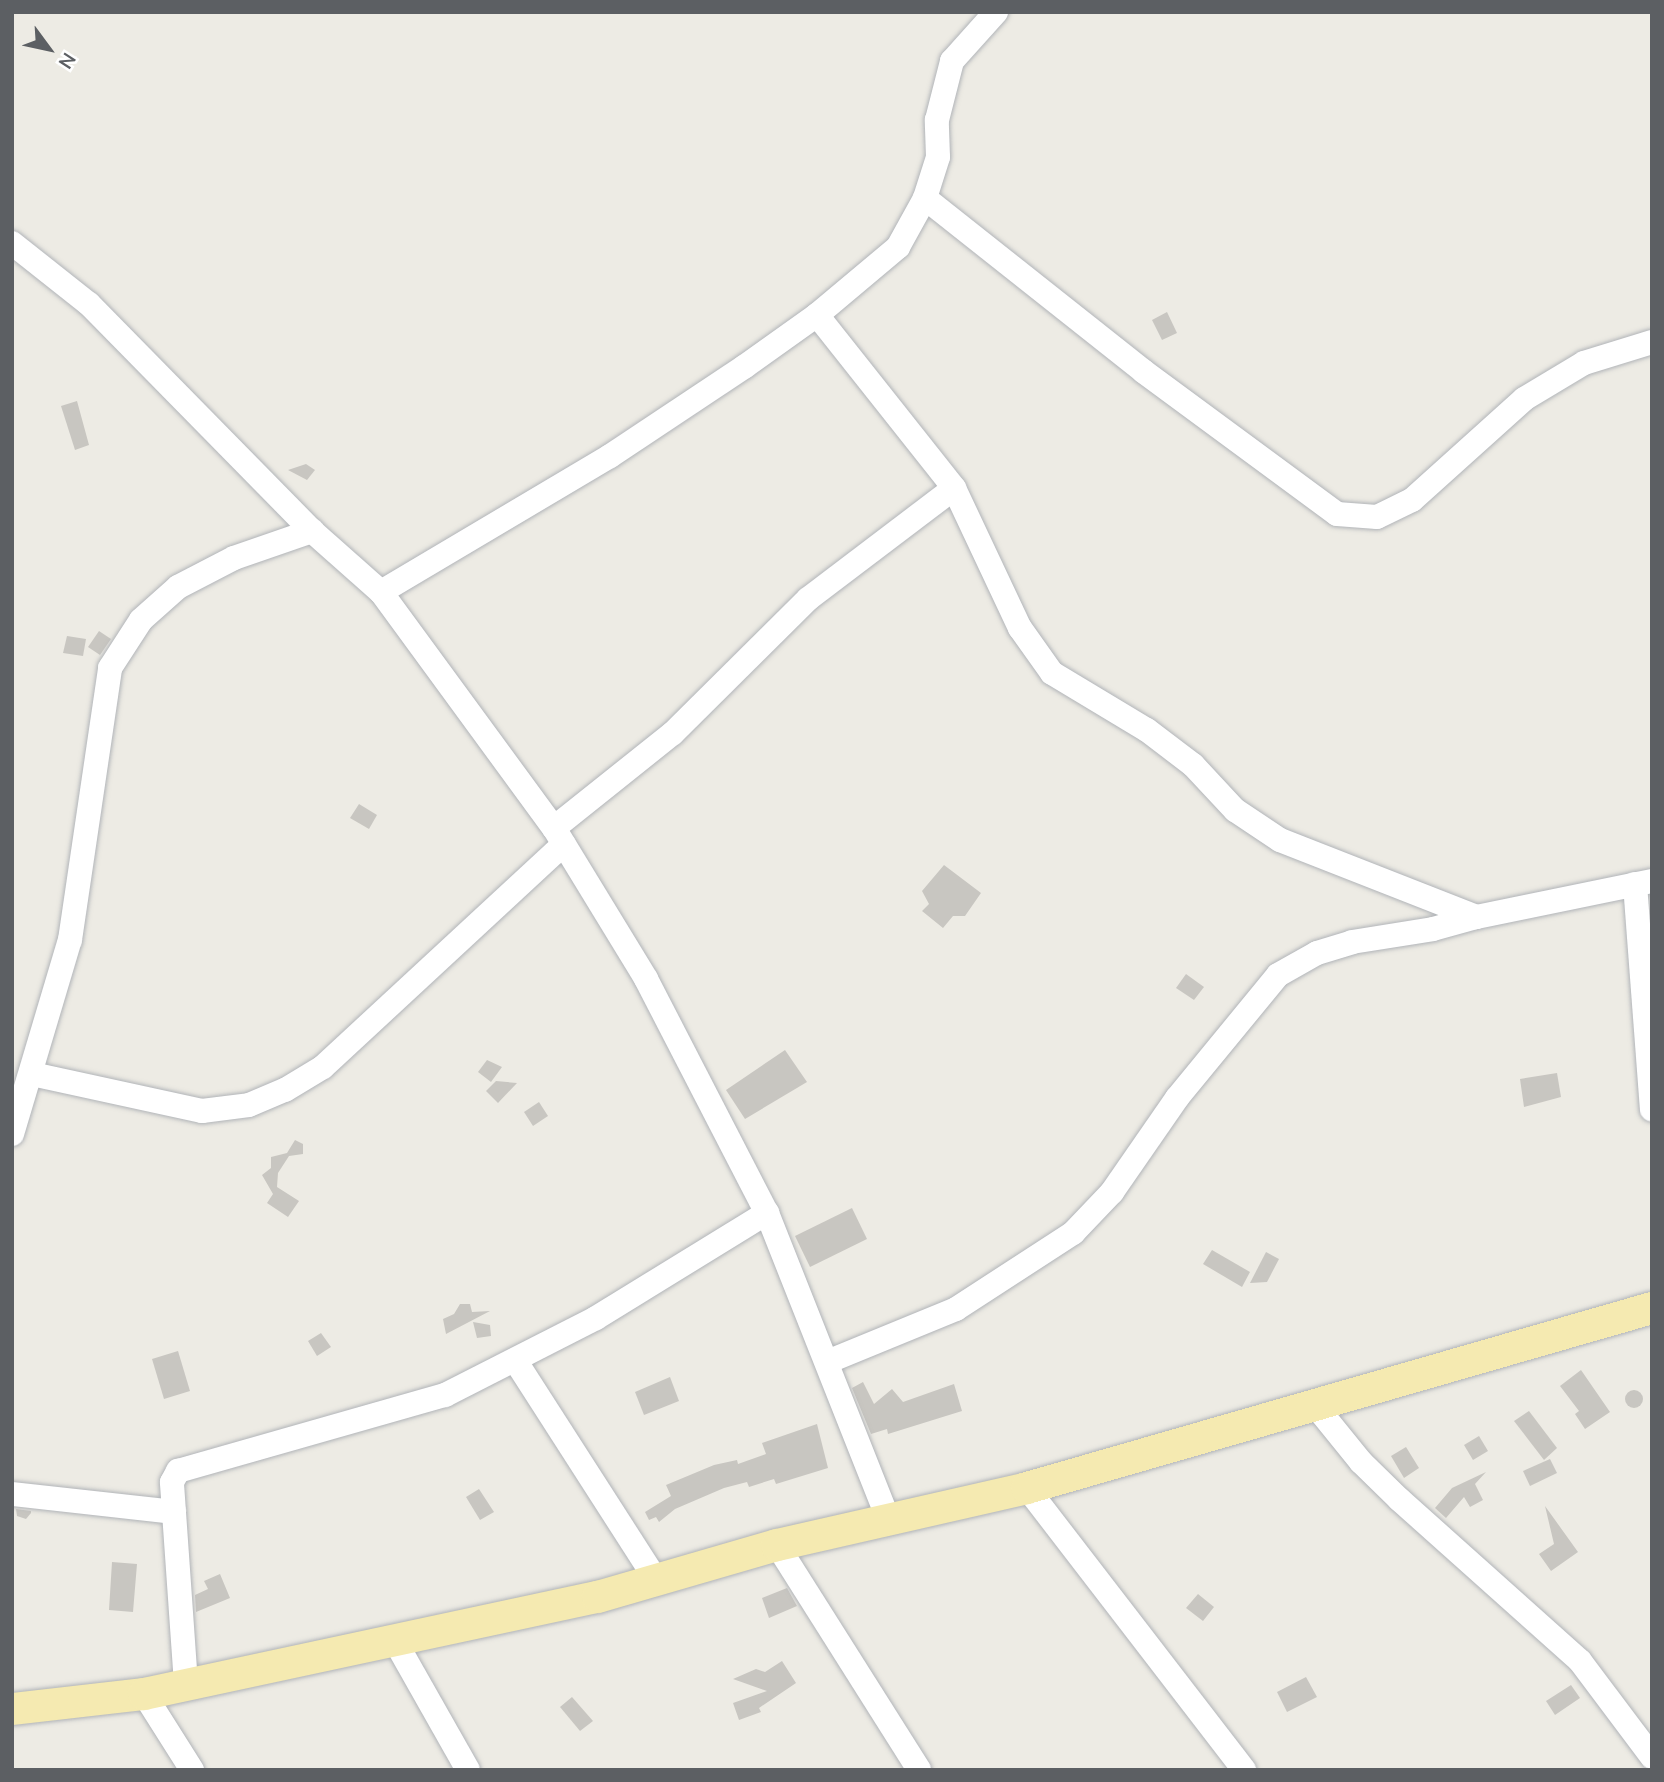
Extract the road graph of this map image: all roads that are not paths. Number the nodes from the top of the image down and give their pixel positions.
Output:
1 (996, 12) edge
2 (925, 198) junction
3 (12, 243) edge
4 (817, 315) junction
5 (1652, 342) edge
6 (954, 488) junction
7 (312, 531) junction
8 (381, 593) junction
9 (559, 836) junction
10 (1643, 883) edge
11 (1476, 917) junction
12 (32, 1074) junction
13 (1652, 1109) edge
14 (12, 1134) edge
15 (767, 1213) junction
16 (1652, 1308) edge
17 (515, 1360) junction
18 (827, 1362) junction
19 (1314, 1404) junction
20 (1027, 1488) junction
21 (12, 1494) edge
22 (174, 1512) junction
23 (888, 1519) junction
24 (777, 1545) junction
25 (656, 1580) junction
26 (396, 1640) junction
27 (186, 1684) junction
28 (144, 1694) junction
29 (12, 1709) edge
30 (1652, 1756) edge
31 (192, 1770) edge
32 (468, 1770) edge
33 (919, 1770) edge
34 (1244, 1770) edge

1 - 2 street
2 - 4 street
2 - 5 street
3 - 7 street
4 - 6 street
4 - 8 street
6 - 9 street
6 - 11 street
7 - 8 street
7 - 12 street
8 - 9 street
9 - 12 street
9 - 15 street
10 - 11 street
10 - 13 street
11 - 18 street
12 - 14 street
15 - 17 street
15 - 18 street
16 - 19 main road
17 - 22 street
17 - 25 street
18 - 23 street
19 - 20 main road
19 - 30 street
20 - 23 main road
20 - 34 street
21 - 22 street
22 - 27 street
23 - 24 main road
24 - 25 main road
24 - 33 street
25 - 26 main road
26 - 27 main road
26 - 32 street
27 - 28 main road
28 - 29 main road
28 - 31 street

